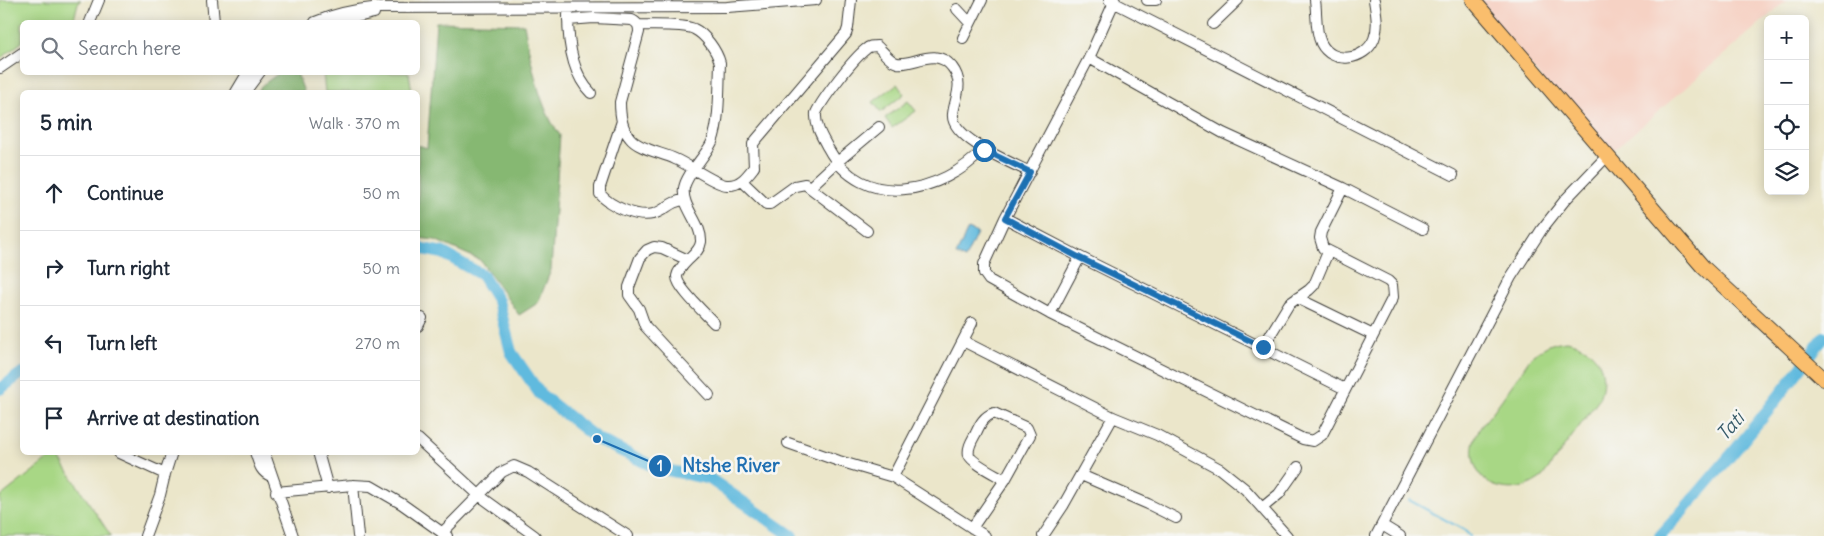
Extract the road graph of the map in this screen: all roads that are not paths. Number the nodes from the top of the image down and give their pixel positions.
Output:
1 (99, 0) edge
2 (212, 0) edge
3 (816, 0) edge
4 (851, 0) edge
5 (982, 0) edge
6 (1147, 0) edge
7 (1156, 0) edge
8 (1238, 0) edge
9 (1315, 0) edge
10 (1374, 0) edge
11 (1473, 0) edge
12 (1113, 1) edge
13 (727, 3) edge
14 (551, 4) edge
15 (568, 7) junction
16 (402, 8) junction
17 (957, 9) dead end
18 (91, 20) edge
19 (214, 20) edge
20 (320, 20) edge
21 (345, 20) edge
22 (568, 20) junction
23 (970, 23) junction
24 (1213, 24) dead end
25 (638, 25) junction
26 (963, 38) dead end
27 (20, 54) edge
28 (1090, 58) junction
29 (0, 68) edge
30 (238, 75) edge
31 (254, 75) edge
32 (240, 90) edge
33 (592, 94) dead end
34 (622, 121) junction
35 (879, 126) dead end
36 (984, 150) junction
37 (1608, 155) junction
38 (836, 163) junction
39 (695, 169) junction
40 (1030, 172) junction
41 (1453, 175) dead end
42 (742, 181) junction
43 (810, 187) junction
44 (1343, 188) junction
45 (685, 200) junction
46 (1005, 218) junction
47 (1423, 229) dead end
48 (867, 231) dead end
49 (1328, 252) junction
50 (1080, 258) junction
51 (688, 260) junction
52 (1297, 298) junction
53 (1050, 314) junction
54 (714, 322) dead end
55 (972, 323) dead end
56 (1373, 334) junction
57 (963, 341) junction
58 (1263, 347) junction
59 (1824, 379) edge
60 (1345, 389) junction
61 (709, 395) dead end
62 (1113, 417) junction
63 (420, 441) edge
64 (788, 443) dead end
65 (121, 455) edge
66 (171, 455) edge
67 (256, 455) edge
68 (265, 455) edge
69 (319, 455) edge
70 (1298, 467) dead end
71 (165, 474) junction
72 (1081, 475) junction
73 (271, 476) junction
74 (894, 477) junction
75 (1004, 480) junction
76 (353, 485) junction
77 (328, 488) junction
78 (276, 492) junction
79 (480, 496) junction
80 (1262, 508) junction
81 (1176, 518) dead end
82 (430, 524) junction
83 (1382, 525) junction
84 (972, 528) junction
85 (444, 534) edge
86 (145, 536) edge
87 (293, 536) edge
88 (358, 536) edge
89 (427, 536) edge
90 (535, 536) edge
91 (628, 536) edge
92 (985, 536) edge
93 (1043, 536) edge
94 (1287, 536) edge
95 (1376, 536) edge
96 (1400, 536) edge

1 - 18 street
2 - 19 street
3 - 13 street
4 - 42 street
5 - 23 street
6 - 7 street
8 - 24 street
9 - 10 street
11 - 37 main road
12 - 28 street
12 - 41 street
13 - 15 street
14 - 15 street
14 - 16 street
15 - 22 street
16 - 20 street
16 - 21 street
17 - 23 street
22 - 25 street
22 - 33 street
23 - 26 street
25 - 34 street
25 - 39 street
27 - 29 street
28 - 40 street
28 - 44 street
30 - 32 street
31 - 32 street
34 - 39 street
34 - 45 street
35 - 38 street
36 - 38 street
36 - 38 street
36 - 40 street
37 - 59 main road
37 - 83 street
38 - 43 street
39 - 42 street
39 - 45 street
40 - 46 street
42 - 43 street
43 - 48 street
44 - 47 street
44 - 49 street
45 - 51 street
46 - 50 street
46 - 53 street
49 - 52 street
49 - 56 street
50 - 53 street
50 - 58 street
51 - 54 street
51 - 61 street
52 - 56 street
52 - 58 street
53 - 60 street
55 - 57 street
56 - 60 street
57 - 62 street
57 - 74 street
58 - 60 street
62 - 72 street
62 - 80 street
63 - 79 street
64 - 74 street
65 - 71 street
66 - 71 street
67 - 73 street
68 - 73 street
69 - 77 street
70 - 80 street
71 - 86 street
72 - 81 street
72 - 93 street
73 - 78 street
74 - 84 street
75 - 75 street
75 - 84 street
76 - 77 street
76 - 82 street
76 - 88 street
77 - 78 street
78 - 87 street
79 - 85 street
79 - 90 street
79 - 91 street
80 - 94 street
82 - 85 street
82 - 89 street
83 - 95 street
83 - 96 street
84 - 92 street

